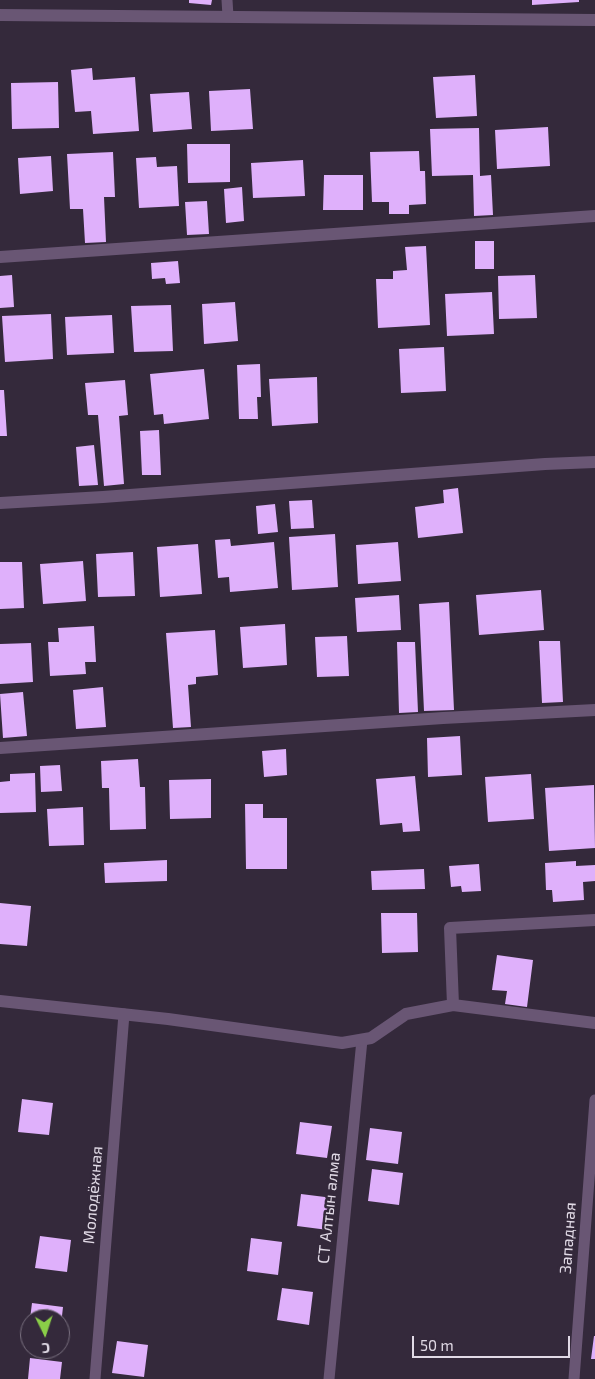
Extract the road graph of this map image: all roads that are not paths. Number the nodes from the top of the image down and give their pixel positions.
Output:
1 (227, 0) edge
2 (0, 15) edge
3 (228, 16) junction
4 (595, 20) edge
5 (595, 216) edge
6 (0, 257) edge
7 (595, 462) edge
8 (0, 503) edge
9 (595, 710) edge
10 (0, 748) edge
11 (595, 920) edge
12 (0, 1001) edge
13 (453, 1005) junction
14 (124, 1014) junction
15 (595, 1023) edge
16 (362, 1040) junction
17 (595, 1100) edge
18 (95, 1379) edge
19 (329, 1379) edge
20 (574, 1379) edge

1 - 3 lane
2 - 3 street
3 - 4 street
5 - 6 street
7 - 8 street
9 - 10 street
11 - 13 street
12 - 14 street
13 - 15 street
13 - 16 street
14 - 16 street
14 - 18 lane, Молодёжная
16 - 19 lane, СТ Алтын алма
17 - 20 lane, Западная

